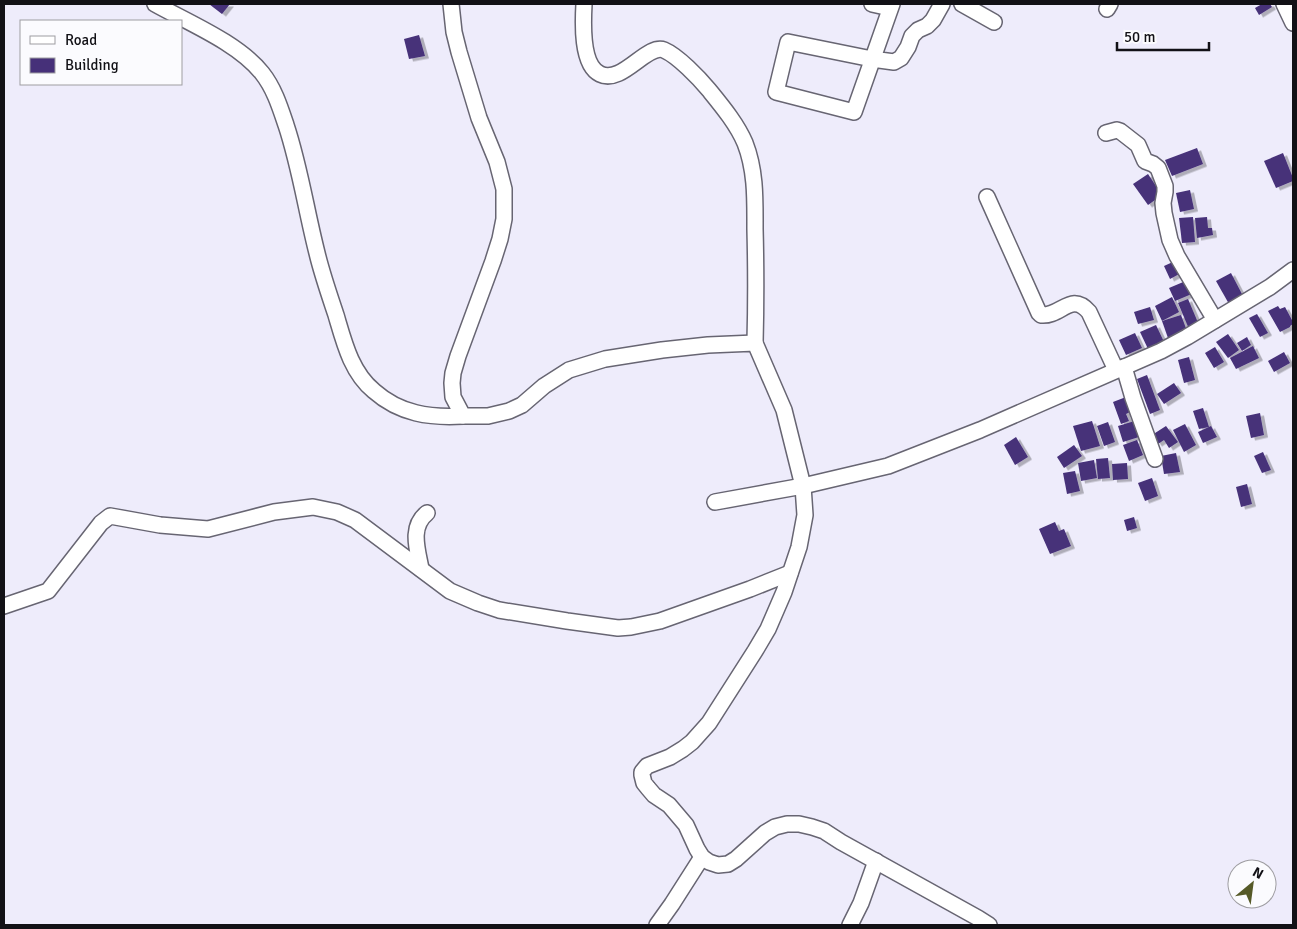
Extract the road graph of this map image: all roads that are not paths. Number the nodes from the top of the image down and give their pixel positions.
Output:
1 (155, 4) edge
2 (451, 4) edge
3 (584, 4) edge
4 (872, 4) edge
5 (942, 4) edge
6 (962, 4) edge
7 (1284, 4) edge
8 (891, 6) edge
9 (994, 22) dead end
10 (1293, 23) edge
11 (872, 59) junction
12 (1106, 134) dead end
13 (987, 197) dead end
14 (1293, 270) edge
15 (1215, 320) junction
16 (755, 342) junction
17 (1120, 368) junction
18 (463, 416) junction
19 (1155, 459) dead end
20 (803, 486) junction
21 (715, 502) dead end
22 (427, 513) dead end
23 (421, 569) junction
24 (790, 573) junction
25 (4, 606) edge
26 (702, 857) junction
27 (876, 861) junction
28 (657, 925) edge
29 (850, 925) edge
30 (989, 925) edge

1 - 18 street
2 - 18 street
3 - 16 street
4 - 8 street
5 - 11 street
6 - 9 street
7 - 10 street
8 - 11 street
11 - 11 street
12 - 15 street
13 - 17 street
14 - 15 street
15 - 17 street
16 - 18 street
16 - 20 street
17 - 19 street
17 - 20 street
20 - 21 street
20 - 24 street
22 - 23 street
23 - 24 street
23 - 25 street
24 - 26 street
26 - 27 street
26 - 28 street
27 - 29 street
27 - 30 street

